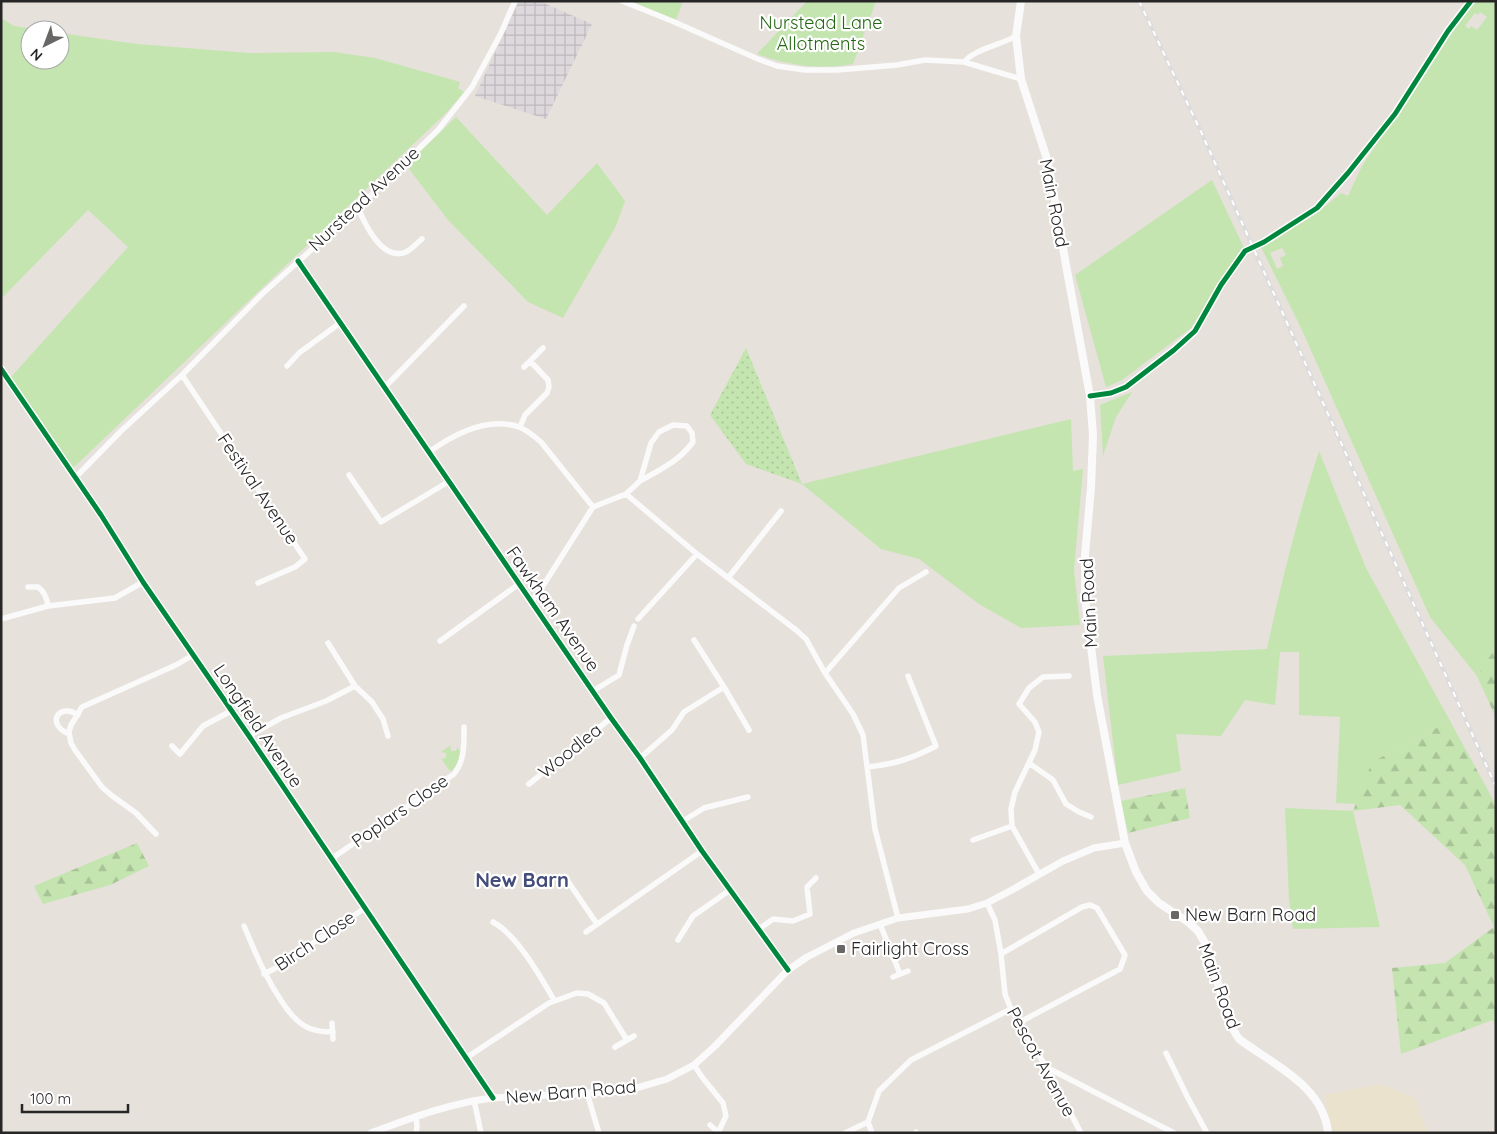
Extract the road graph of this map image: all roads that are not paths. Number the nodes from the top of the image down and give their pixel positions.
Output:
1 (515, 1) edge
2 (622, 1) edge
3 (1021, 1) edge
4 (1471, 1) edge
5 (1016, 36) junction
6 (964, 62) junction
7 (1021, 79) junction
8 (358, 208) junction
9 (422, 239) dead end
10 (298, 261) junction
11 (464, 306) dead end
12 (340, 323) junction
13 (543, 348) dead end
14 (530, 361) junction
15 (287, 366) dead end
16 (524, 367) dead end
17 (1, 369) edge
18 (182, 376) junction
19 (385, 387) junction
20 (1090, 396) junction
21 (520, 427) junction
22 (429, 452) junction
23 (349, 475) dead end
24 (74, 478) junction
25 (640, 481) junction
26 (448, 482) junction
27 (626, 494) junction
28 (593, 507) junction
29 (782, 511) dead end
30 (697, 554) junction
31 (926, 572) dead end
32 (728, 578) junction
33 (143, 582) junction
34 (258, 583) dead end
35 (519, 584) junction
36 (28, 587) dead end
37 (531, 602) junction
38 (48, 606) junction
39 (638, 619) dead end
40 (1, 620) edge
41 (634, 626) dead end
42 (694, 640) dead end
43 (440, 641) dead end
44 (328, 643) dead end
45 (193, 655) junction
46 (825, 673) junction
47 (908, 676) dead end
48 (1069, 676) dead end
49 (355, 686) junction
50 (724, 687) junction
51 (593, 691) junction
52 (231, 711) junction
53 (78, 715) junction
54 (611, 718) junction
55 (464, 727) dead end
56 (749, 730) dead end
57 (69, 734) junction
58 (249, 736) junction
59 (388, 736) dead end
60 (172, 746) dead end
61 (640, 758) junction
62 (1029, 763) junction
63 (867, 767) junction
64 (529, 784) dead end
65 (748, 797) dead end
66 (1091, 816) dead end
67 (683, 821) junction
68 (1012, 826) junction
69 (156, 834) dead end
70 (973, 840) dead end
71 (1125, 843) junction
72 (702, 851) junction
73 (331, 859) junction
74 (1039, 874) junction
75 (565, 877) dead end
76 (816, 878) dead end
77 (730, 890) junction
78 (987, 902) junction
79 (365, 908) junction
80 (898, 918) junction
81 (493, 922) dead end
82 (597, 924) junction
83 (880, 924) junction
84 (244, 926) dead end
85 (759, 929) junction
86 (586, 932) dead end
87 (678, 940) dead end
88 (1001, 954) junction
89 (788, 970) junction
90 (908, 971) dead end
91 (264, 974) junction
92 (900, 974) junction
93 (893, 977) dead end
94 (554, 1000) junction
95 (1011, 1009) junction
96 (1020, 1022) junction
97 (332, 1023) dead end
98 (634, 1036) dead end
99 (626, 1040) junction
100 (615, 1047) dead end
101 (1166, 1053) dead end
102 (466, 1058) junction
103 (694, 1065) junction
104 (1046, 1066) junction
105 (587, 1093) junction
106 (493, 1098) junction
107 (474, 1100) junction
108 (416, 1116) junction
109 (868, 1122) junction
110 (710, 1125) dead end
111 (718, 1132) edge
112 (371, 1133) edge
113 (416, 1133) edge
114 (481, 1133) edge
115 (599, 1133) edge
116 (845, 1133) edge
117 (872, 1133) edge
118 (1081, 1133) edge
119 (1174, 1133) edge
120 (1207, 1133) edge
121 (1328, 1133) edge

1 - 8 street, Nurstead Avenue
2 - 6 street
3 - 5 main road, Main Road
4 - 20 street
5 - 6 street
5 - 7 main road, Main Road
6 - 7 street
7 - 20 main road, Main Road
8 - 9 street
8 - 10 street, Nurstead Avenue
10 - 12 street, Fawkham Avenue
10 - 18 street, Nurstead Avenue
11 - 19 street
12 - 15 street
12 - 19 street, Fawkham Avenue
13 - 14 street
14 - 16 street
14 - 21 street
17 - 24 street, Longfield Avenue
18 - 24 street, Nurstead Avenue
18 - 34 street, Festival Avenue
19 - 22 street, Fawkham Avenue
20 - 71 main road, Main Road
21 - 22 street
21 - 28 street
22 - 26 street, Fawkham Avenue
23 - 26 street
24 - 33 street, Longfield Avenue
25 - 25 street
25 - 27 street
26 - 35 street, Fawkham Avenue
27 - 28 street
27 - 30 street
28 - 37 street
29 - 32 street
30 - 32 street
30 - 39 street
31 - 46 street
32 - 46 street
33 - 38 street
33 - 45 street, Longfield Avenue
35 - 37 street, Fawkham Avenue
35 - 43 street
36 - 38 street
37 - 51 street, Fawkham Avenue
38 - 40 street
41 - 51 street, Fawkham Avenue
42 - 50 street
44 - 49 street
45 - 52 street, Longfield Avenue
45 - 53 street
46 - 63 street
47 - 63 street
48 - 62 street
49 - 58 street
49 - 59 street
50 - 56 street
50 - 61 street
51 - 54 street, Fawkham Avenue
52 - 58 street, Longfield Avenue
52 - 60 street
53 - 57 street
53 - 57 street
54 - 61 street, Fawkham Avenue
54 - 64 street, Woodlea
55 - 73 street, Poplars Close
57 - 69 street
58 - 73 street, Longfield Avenue
61 - 67 street, Fawkham Avenue
62 - 66 street
62 - 68 street
63 - 80 street
65 - 67 street
67 - 72 street, Fawkham Avenue
68 - 70 street
68 - 74 street
71 - 74 street, New Barn Road
71 - 121 main road, Main Road
72 - 77 street, Fawkham Avenue
72 - 82 street
73 - 79 street, Longfield Avenue
74 - 78 street, New Barn Road
75 - 82 street
76 - 85 street
77 - 85 street, Fawkham Avenue
77 - 87 street
78 - 80 street, New Barn Road
78 - 88 street, Pescot Avenue
79 - 91 street, Birch Close
79 - 102 street, Longfield Avenue
80 - 83 street, New Barn Road
81 - 94 street
82 - 86 street
83 - 89 street, New Barn Road
83 - 92 street
84 - 91 street, Birch Close
85 - 89 street, Fawkham Avenue
88 - 95 street, Pescot Avenue
88 - 96 street
89 - 103 street, New Barn Road
90 - 92 street
91 - 97 street, Birch Close
92 - 93 street
94 - 99 street
94 - 102 street
95 - 96 street, Pescot Avenue
95 - 109 street
96 - 104 street, Pescot Avenue
98 - 99 street
99 - 100 street
101 - 120 street
102 - 106 street, Longfield Avenue
103 - 105 street, New Barn Road
103 - 111 street
104 - 118 street, Pescot Avenue
104 - 119 street
105 - 106 street, New Barn Road
105 - 115 street
106 - 107 street, New Barn Road
107 - 108 street, New Barn Road
107 - 114 street
108 - 112 street, New Barn Road
108 - 113 street
109 - 116 street
109 - 117 street
110 - 111 street

